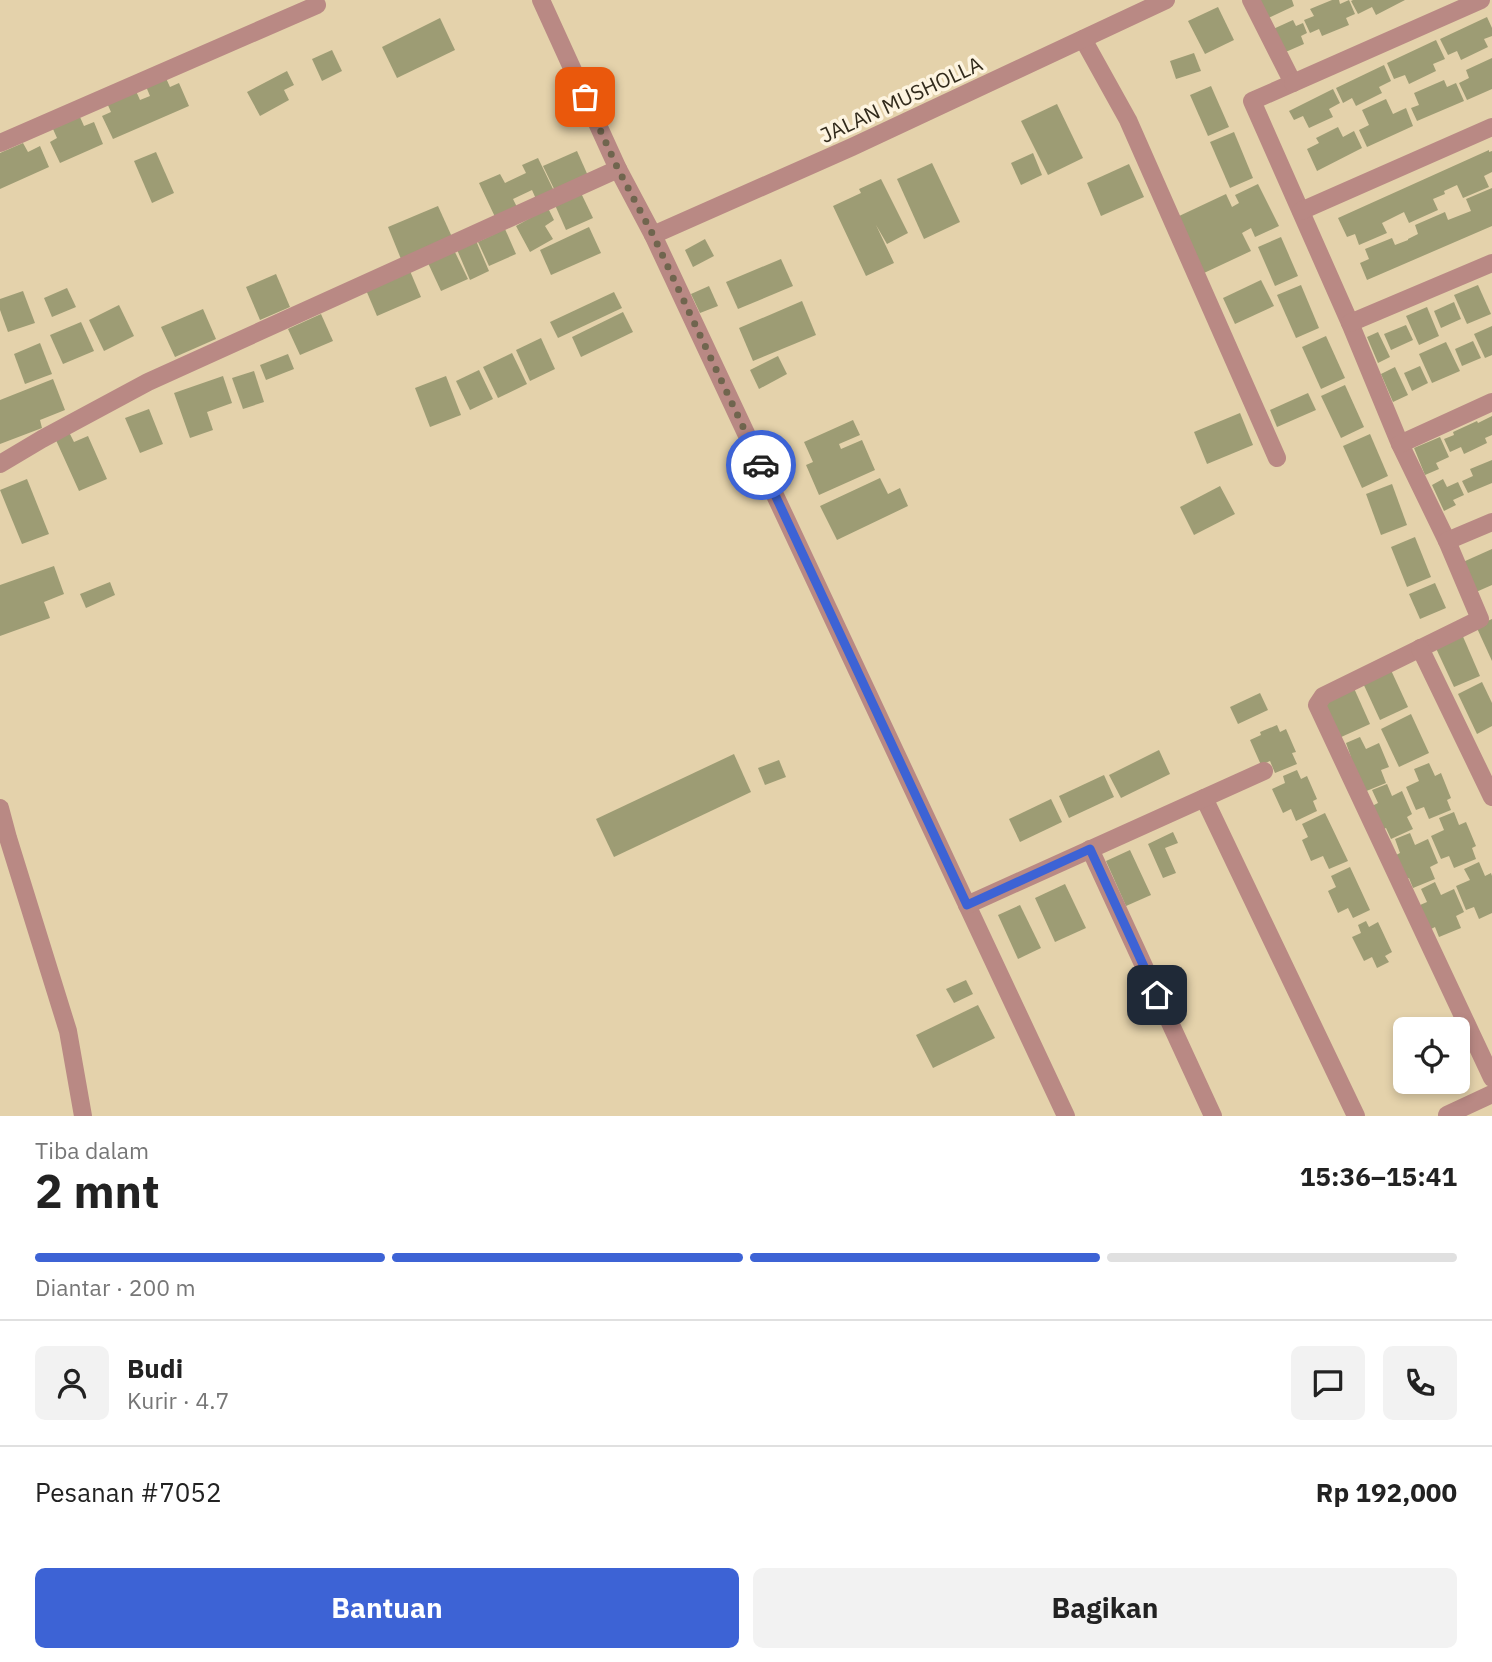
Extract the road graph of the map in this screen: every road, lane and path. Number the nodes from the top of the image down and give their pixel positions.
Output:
1 (541, 0) edge
2 (1166, 0) edge
3 (1251, 0) edge
4 (1480, 0) edge
5 (317, 5) dead end
6 (1083, 39) junction
7 (1293, 83) junction
8 (1492, 127) edge
9 (0, 143) edge
10 (618, 169) junction
11 (1301, 211) junction
12 (653, 235) junction
13 (1492, 263) edge
14 (1350, 323) junction
15 (1492, 402) edge
16 (1401, 444) junction
17 (1277, 458) dead end
18 (0, 464) edge
19 (1492, 522) edge
20 (1447, 541) junction
21 (1486, 616) edge
22 (1420, 648) junction
23 (1264, 771) dead end
24 (1492, 797) edge
25 (1204, 798) junction
26 (0, 808) edge
27 (1090, 849) junction
28 (967, 905) junction
29 (1492, 1078) edge
30 (1492, 1094) edge
31 (1447, 1115) edge
32 (83, 1116) edge
33 (1066, 1116) edge
34 (1213, 1116) edge
35 (1356, 1116) edge

1 - 10 street
2 - 6 street, JALAN MUSHOLLA
3 - 7 street
4 - 7 street
5 - 9 street
6 - 12 street, JALAN MUSHOLLA
6 - 17 street
7 - 11 street
8 - 11 street
10 - 12 street
10 - 18 street
11 - 14 street
12 - 28 street
13 - 14 street
14 - 16 street
15 - 16 street
16 - 20 street
19 - 20 street
20 - 21 street
21 - 22 street
22 - 24 street
22 - 29 street
23 - 25 street
25 - 27 street
25 - 35 street
26 - 32 street
27 - 28 street
27 - 34 street
28 - 33 street
30 - 31 street

